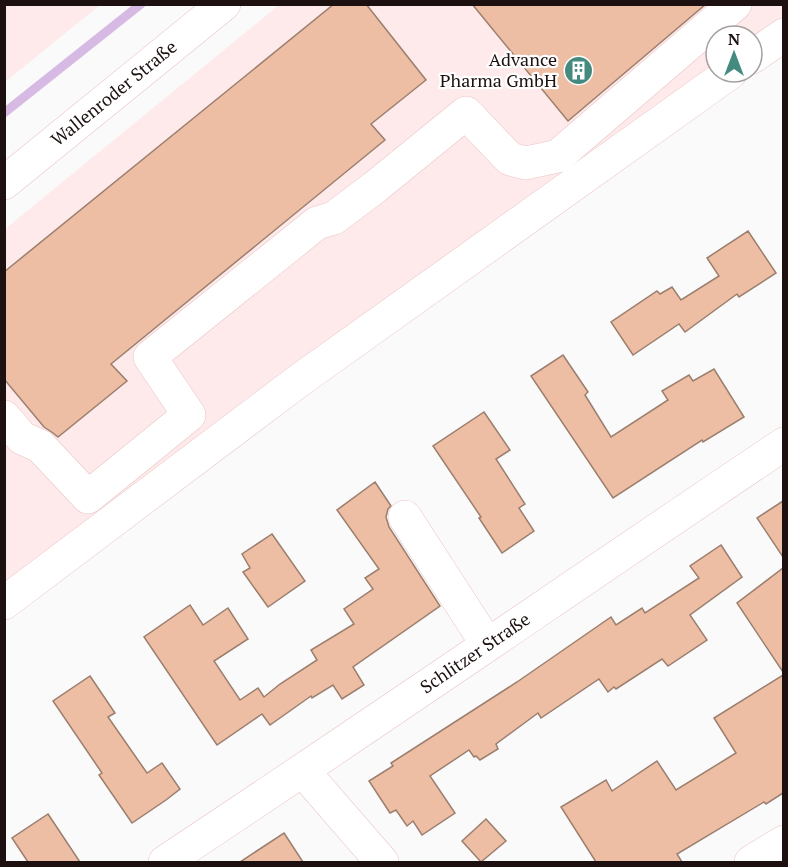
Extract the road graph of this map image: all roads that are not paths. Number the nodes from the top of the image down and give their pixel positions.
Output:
1 (224, 4) edge
2 (735, 4) edge
3 (783, 35) edge
4 (764, 48) edge
5 (714, 84) edge
6 (4, 183) edge
7 (4, 417) edge
8 (783, 444) edge
9 (405, 517) dead end
10 (4, 603) edge
11 (488, 644) junction
12 (303, 771) junction
13 (783, 842) edge
14 (165, 862) edge
15 (382, 862) edge
16 (750, 862) edge

1 - 6 street, Wallenroder Straße
2 - 7 street
3 - 4 street
5 - 10 street
8 - 11 street, Schlitzer Straße
9 - 11 street
11 - 12 street, Schlitzer Straße
12 - 14 street, Schlitzer Straße
12 - 15 street
13 - 16 street

